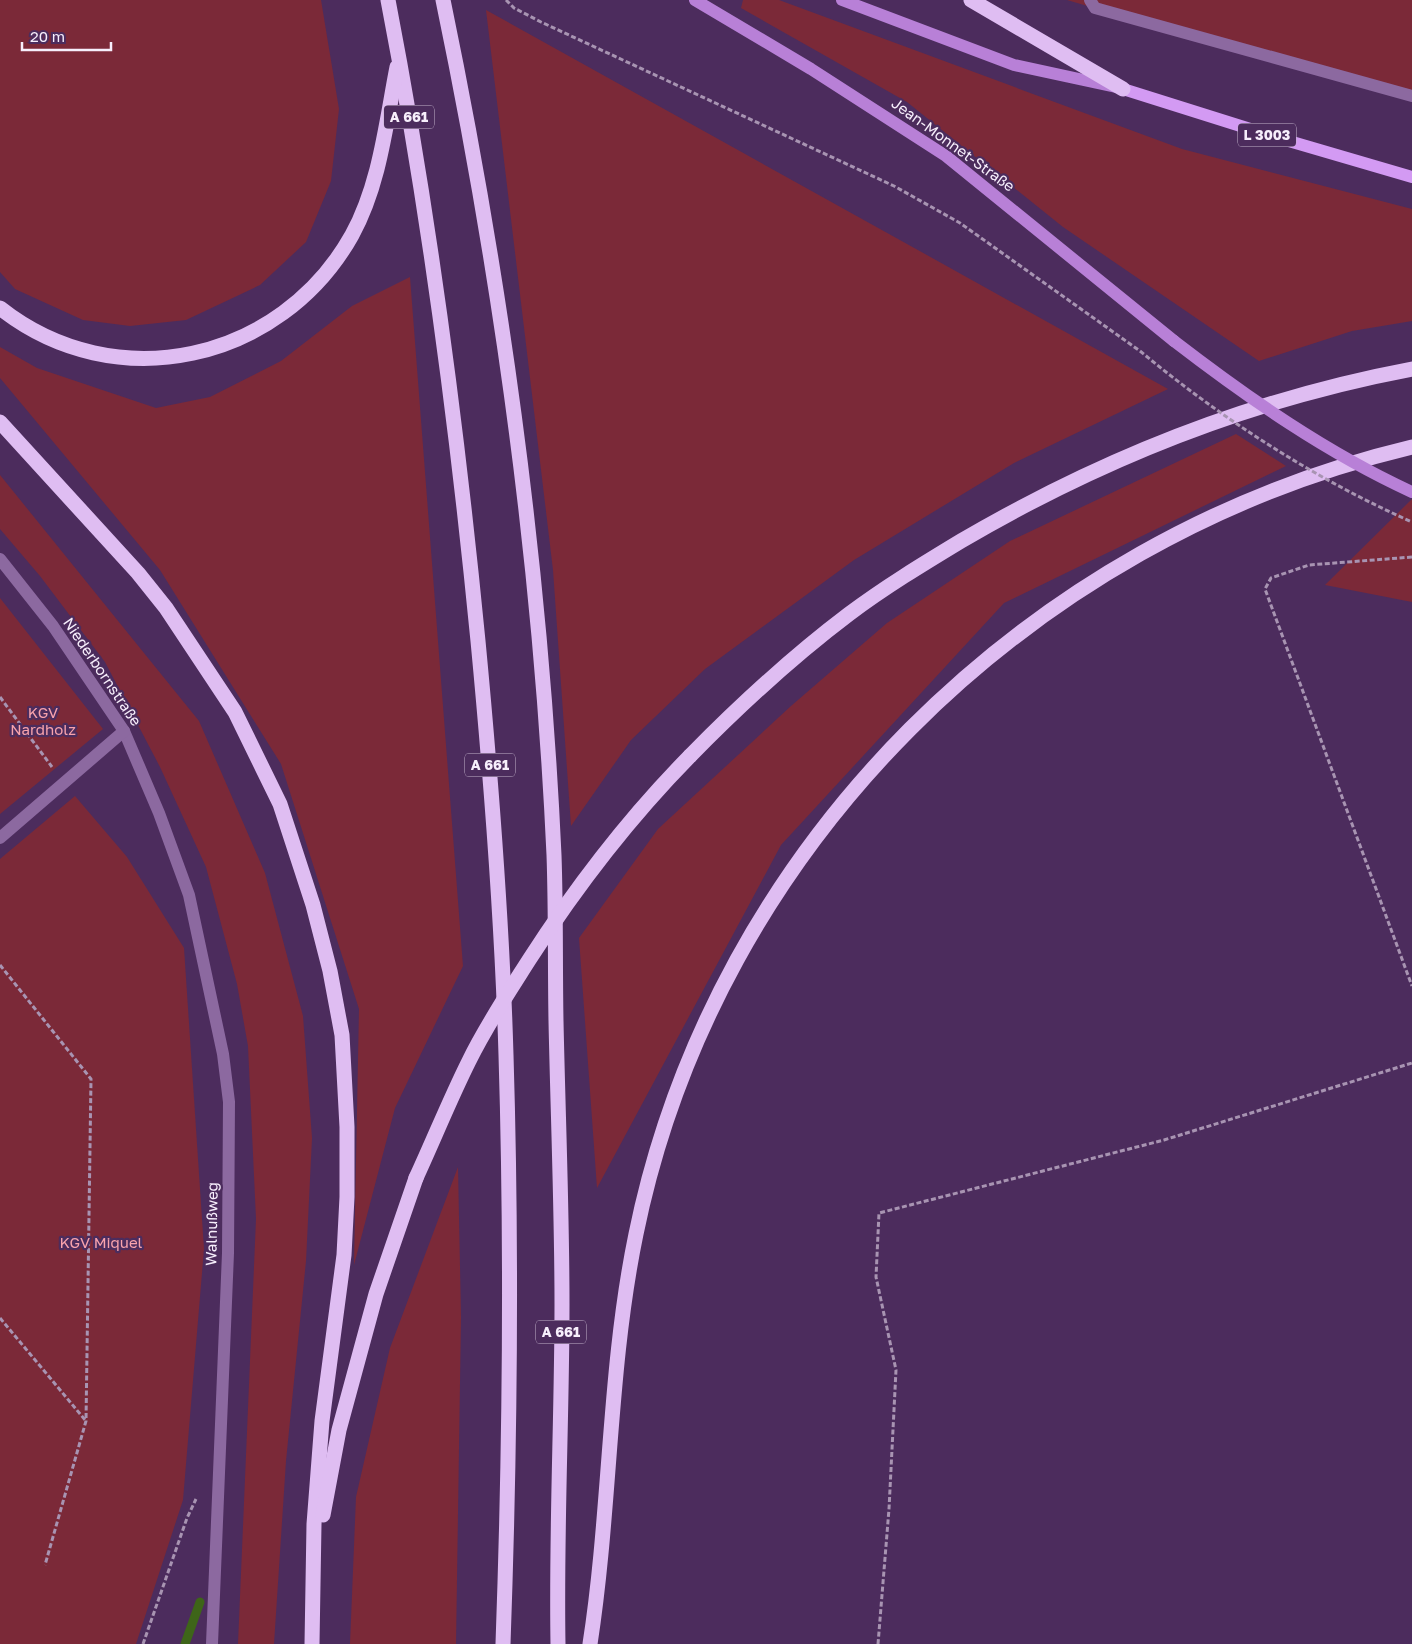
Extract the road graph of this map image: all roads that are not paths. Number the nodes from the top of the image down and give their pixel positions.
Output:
1 (388, 0) edge
2 (443, 0) edge
3 (696, 0) edge
4 (842, 0) edge
5 (971, 0) edge
6 (1090, 0) edge
7 (399, 56) junction
8 (1123, 89) junction
9 (1412, 96) edge
10 (1412, 177) edge
11 (0, 308) edge
12 (1412, 369) edge
13 (0, 422) edge
14 (1412, 447) edge
15 (1412, 492) edge
16 (0, 560) edge
17 (124, 731) junction
18 (159, 813) joint
19 (0, 838) edge
20 (312, 1616) junction
21 (212, 1644) edge
22 (312, 1644) edge
23 (503, 1644) edge
24 (558, 1644) edge
25 (590, 1644) edge

1 - 7 highway, A 661
2 - 24 highway, A 661
3 - 15 main road, Jean-Monnet-Straße, bridge
4 - 8 main road, L 3003
5 - 8 highway
6 - 9 lane
7 - 11 highway
7 - 23 highway, A 661
8 - 10 main road, L 3003
12 - 20 highway, bridge
13 - 20 highway
14 - 25 highway
16 - 17 lane, Niederbornstraße
17 - 18 lane, Niederbornstraße
17 - 19 lane
18 - 21 lane, Walnußweg
20 - 22 highway

